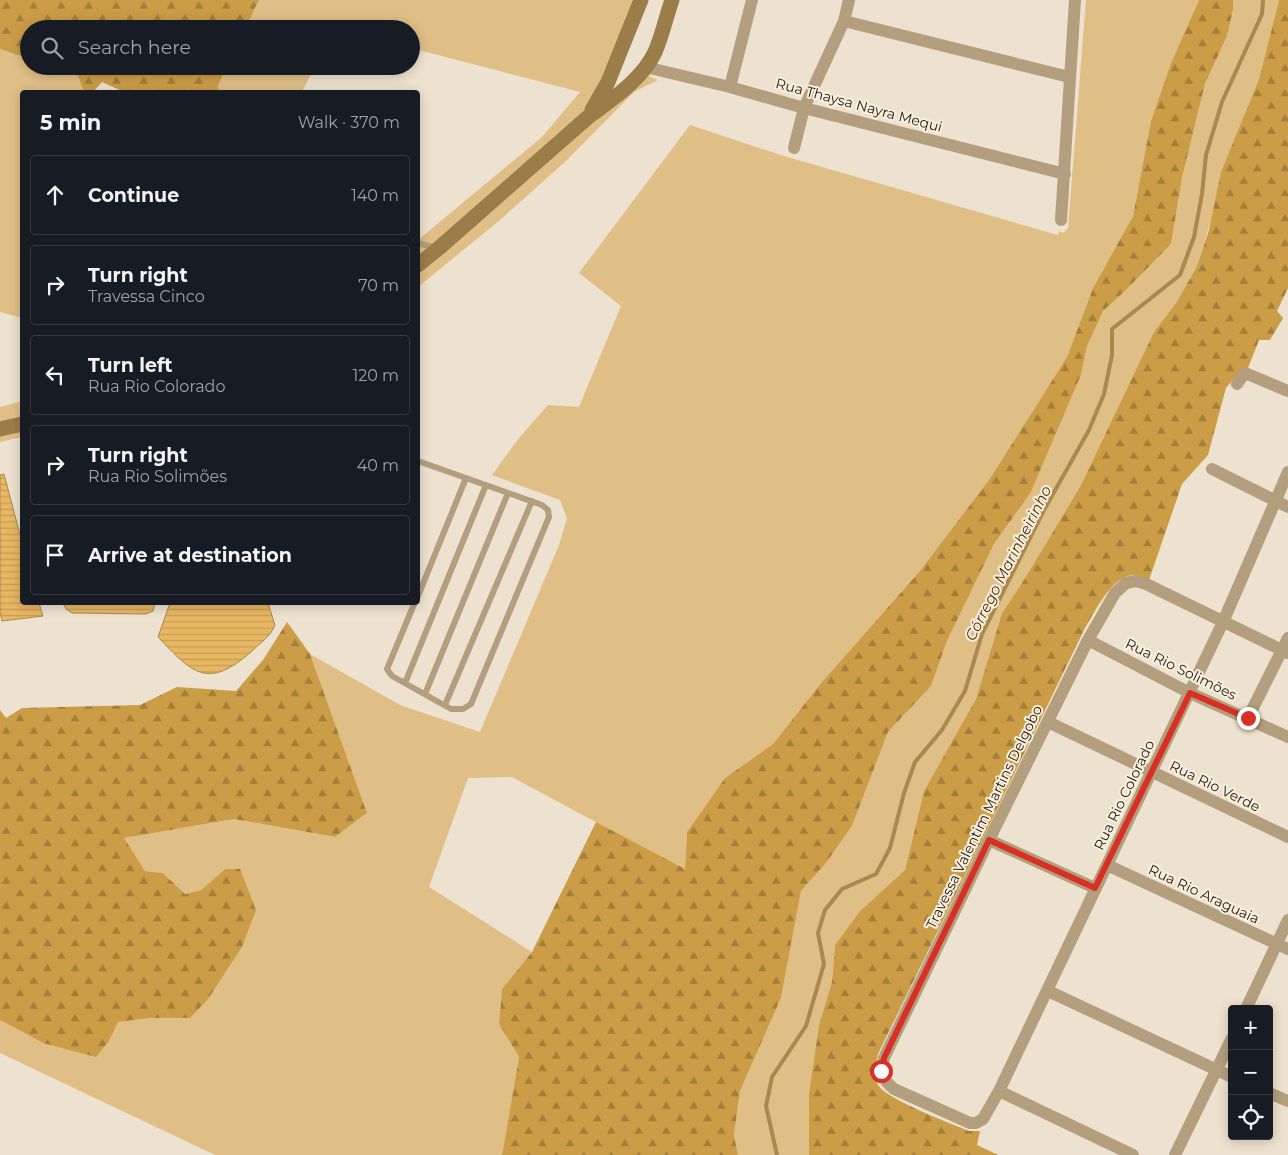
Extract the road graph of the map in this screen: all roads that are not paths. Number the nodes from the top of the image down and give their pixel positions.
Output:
1 (641, 0) edge
2 (672, 0) edge
3 (752, 0) edge
4 (849, 0) edge
5 (1075, 0) edge
6 (844, 21) junction
7 (645, 67) junction
8 (1069, 77) junction
9 (730, 87) junction
10 (804, 108) junction
11 (587, 118) junction
12 (794, 148) dead end
13 (1065, 174) junction
14 (1061, 220) dead end
15 (420, 244) edge
16 (438, 248) junction
17 (420, 263) edge
18 (1237, 384) dead end
19 (1288, 391) edge
20 (20, 424) edge
21 (0, 429) edge
22 (420, 462) edge
23 (1212, 469) dead end
24 (1288, 472) edge
25 (466, 478) junction
26 (486, 485) junction
27 (508, 493) junction
28 (532, 501) junction
29 (1275, 501) junction
30 (1288, 506) edge
31 (420, 591) edge
32 (414, 605) edge
33 (1224, 622) junction
34 (1288, 638) edge
35 (1088, 640) junction
36 (1285, 652) edge
37 (405, 683) junction
38 (1190, 693) junction
39 (425, 694) junction
40 (445, 705) junction
41 (1248, 718) junction
42 (1048, 722) junction
43 (1288, 737) edge
44 (1152, 772) junction
45 (1288, 837) edge
46 (989, 840) junction
47 (1107, 865) junction
48 (1095, 888) junction
49 (1288, 920) edge
50 (1282, 946) edge
51 (1048, 991) junction
52 (1248, 1005) edge
53 (1228, 1047) edge
54 (1217, 1070) junction
55 (1228, 1074) edge
56 (999, 1091) junction
57 (1273, 1095) edge
58 (1288, 1101) edge
59 (976, 1123) joint
60 (1134, 1155) edge
61 (1175, 1155) edge

1 - 11 main road
2 - 7 main road
3 - 9 street
4 - 6 street
5 - 8 street
6 - 8 street
6 - 10 street
7 - 9 street, Rua Thaysa Nayra Mequi
7 - 11 main road
8 - 13 street
9 - 10 street, Rua Thaysa Nayra Mequi
10 - 12 street
10 - 13 street, Rua Thaysa Nayra Mequi
11 - 16 main road
13 - 14 street
15 - 16 lane
16 - 17 main road
18 - 19 street
20 - 21 main road
22 - 25 lane
23 - 29 street
24 - 29 street, Rua Rio Colorado
25 - 26 lane
25 - 31 lane
26 - 27 lane
26 - 37 lane
27 - 28 lane
27 - 39 lane
28 - 40 lane
28 - 40 lane
29 - 30 street
29 - 33 street, Rua Rio Colorado
32 - 37 lane
33 - 35 street, Travessa Valentim Martins Delgobo
33 - 36 street
33 - 38 street, Rua Rio Colorado
34 - 36 street
35 - 38 street, Rua Rio Solimões
35 - 42 street, Travessa Valentim Martins Delgobo
36 - 41 street
37 - 39 lane
38 - 41 street, Rua Rio Solimões
38 - 44 street, Rua Rio Colorado
39 - 40 lane
41 - 43 street, Rua Rio Solimões
42 - 44 street, Rua Rio Verde
42 - 46 street, Travessa Valentim Martins Delgobo
44 - 45 street, Rua Rio Verde
44 - 47 street, Rua Rio Colorado
46 - 48 street
46 - 59 street, Travessa Valentim Martins Delgobo
47 - 48 street, Rua Rio Colorado
47 - 50 street, Rua Rio Araguaia
48 - 51 street, Rua Rio Colorado
49 - 50 street
50 - 52 street
51 - 54 street
51 - 56 street, Rua Rio Colorado
53 - 54 street
54 - 55 street
54 - 61 street
56 - 59 street, Rua Rio Colorado
56 - 60 street
57 - 58 street

